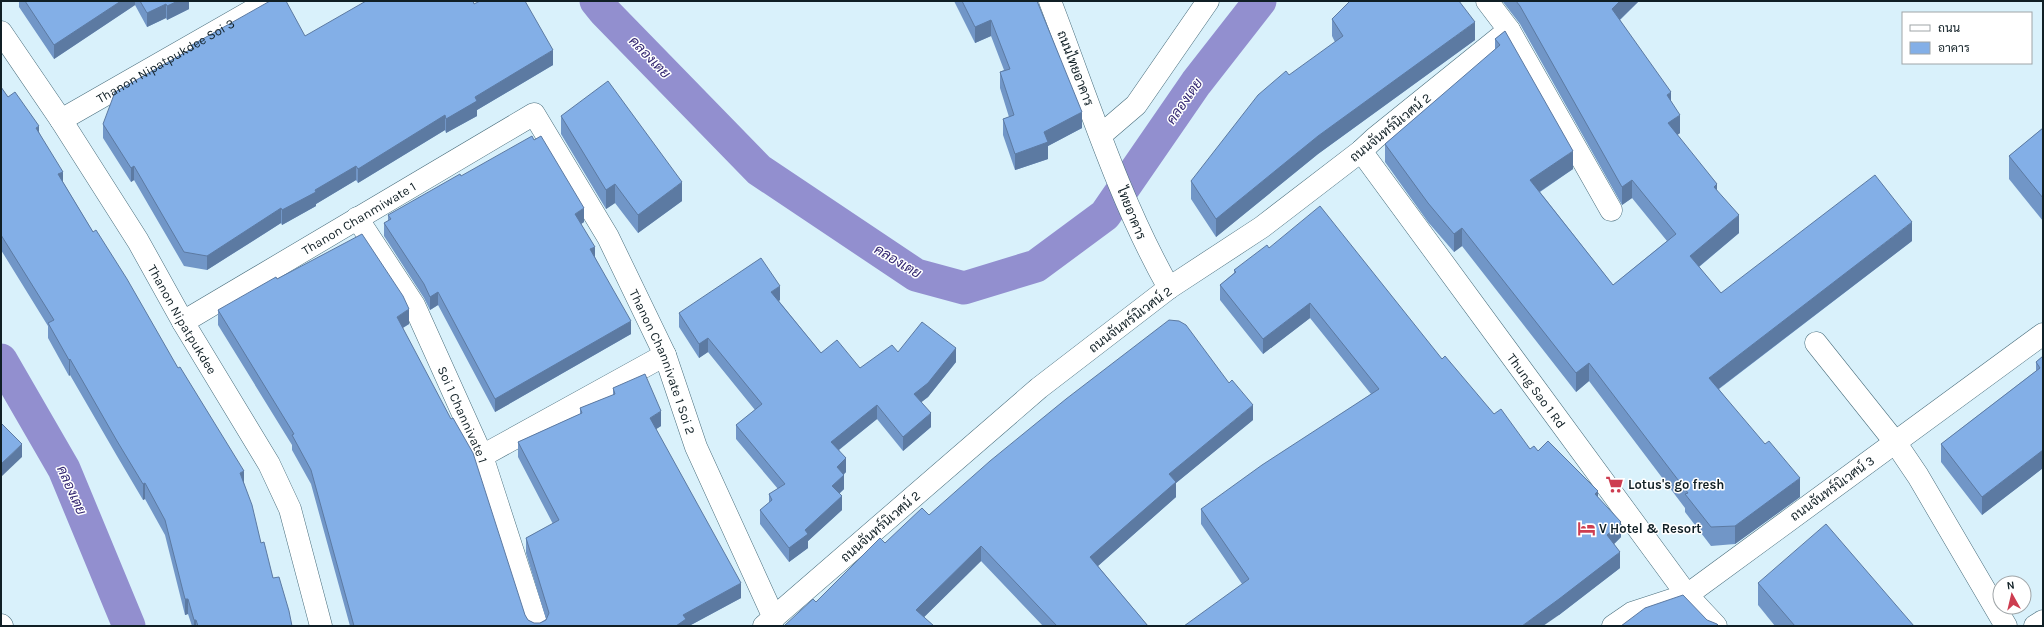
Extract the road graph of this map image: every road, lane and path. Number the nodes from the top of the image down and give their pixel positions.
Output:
1 (1050, 1) edge
2 (1208, 1) edge
3 (1486, 1) edge
4 (266, 2) edge
5 (1509, 30) junction
6 (1, 32) edge
7 (534, 114) joint
8 (61, 120) junction
9 (1101, 134) junction
10 (1361, 152) junction
11 (1611, 210) dead end
12 (357, 218) junction
13 (1170, 288) junction
14 (183, 322) junction
15 (2043, 334) edge
16 (1816, 343) dead end
17 (665, 355) junction
18 (1896, 442) junction
19 (482, 456) junction
20 (1687, 595) junction
21 (2043, 621) edge
22 (769, 622) edge
23 (321, 626) edge
24 (537, 626) edge
25 (1613, 626) edge
26 (1716, 626) edge
27 (2006, 626) edge
28 (2035, 626) edge

1 - 9 street, ถนนไทยอาคาร
2 - 9 street
3 - 5 street
4 - 8 street, Thanon Nipatpukdee Soi 3
5 - 10 street, ถนนจันทร์นิเวศน์ 2
5 - 11 street
6 - 8 street, Thanon Nipatpukdee
7 - 12 street, Thanon Chanmiwate 1
7 - 17 street, Thanon Channivate 1 Soi 2
8 - 14 street, Thanon Nipatpukdee
9 - 13 street, ไทยอาคาร
10 - 13 street, ถนนจันทร์นิเวศน์ 2
10 - 20 street, Thung Sao 1 Rd
12 - 14 street, Thanon Chanmiwate 1
12 - 19 street, Soi 1 Channivate 1
13 - 22 street, ถนนจันทร์นิเวศน์ 2
14 - 23 street, Thanon Nipatpukdee
15 - 18 street, ถนนจันทร์นิเวศน์ 3
16 - 18 street
17 - 19 street
17 - 22 street, Thanon Channivate 1 Soi 2
18 - 20 street, ถนนจันทร์นิเวศน์ 3
18 - 27 street
19 - 24 street, Soi 1 Channivate 1
20 - 25 street, ถนนจันทร์นิเวศน์ 3
20 - 26 street, Thung Sao 1 Rd
21 - 28 street

